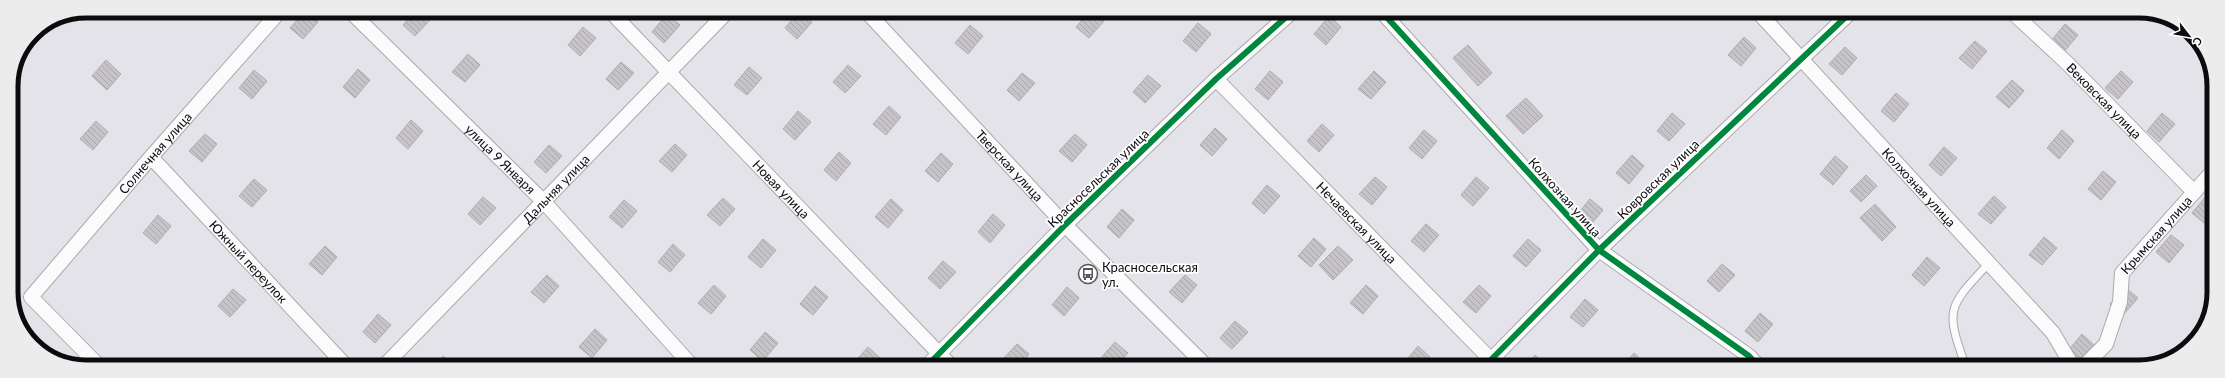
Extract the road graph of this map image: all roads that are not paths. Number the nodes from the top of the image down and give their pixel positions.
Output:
1 (274, 18) edge
2 (357, 18) edge
3 (617, 18) edge
4 (721, 18) edge
5 (873, 18) edge
6 (1284, 18) edge
7 (1387, 18) edge
8 (1764, 18) edge
9 (1844, 18) edge
10 (2018, 18) edge
11 (1801, 58) junction
12 (670, 72) junction
13 (1216, 79) junction
14 (150, 157) junction
15 (2207, 178) edge
16 (2194, 192) junction
17 (544, 202) junction
18 (1065, 225) junction
19 (1599, 250) junction
20 (1989, 263) junction
21 (939, 353) junction
22 (93, 360) edge
23 (340, 360) edge
24 (390, 360) edge
25 (688, 360) edge
26 (932, 360) edge
27 (946, 360) edge
28 (1200, 360) edge
29 (1486, 360) edge
30 (1496, 360) edge
31 (1753, 360) edge
32 (1964, 360) edge
33 (2069, 360) edge
34 (2090, 360) edge

1 - 14 street, Солнечная улица
2 - 17 street, улица 9 Января
3 - 12 street, Новая улица
4 - 12 street, Дальняя улица
5 - 18 street, Тверская улица
6 - 13 street, Красносельская улица
7 - 19 street, Колхозная улица
8 - 11 street, Колхозная улица
9 - 11 street, Ковровская улица
10 - 16 street, Вековская улица
11 - 19 street, Ковровская улица
11 - 20 street, Колхозная улица
12 - 17 street, Дальняя улица
12 - 21 street, Новая улица
13 - 18 street, Красносельская улица
13 - 29 street, Нечаевская улица
14 - 22 street, Солнечная улица
14 - 23 street, Южный переулок
15 - 16 street, Крымская улица
16 - 34 street, Крымская улица
17 - 24 street, Дальняя улица
17 - 25 street, улица 9 Января
18 - 21 street, Красносельская улица
18 - 28 street, Тверская улица
19 - 30 street, Ковровская улица
19 - 31 street, Колхозная улица
20 - 32 lane
20 - 33 street, Колхозная улица
21 - 26 street, Красносельская улица
21 - 27 street, Новая улица

